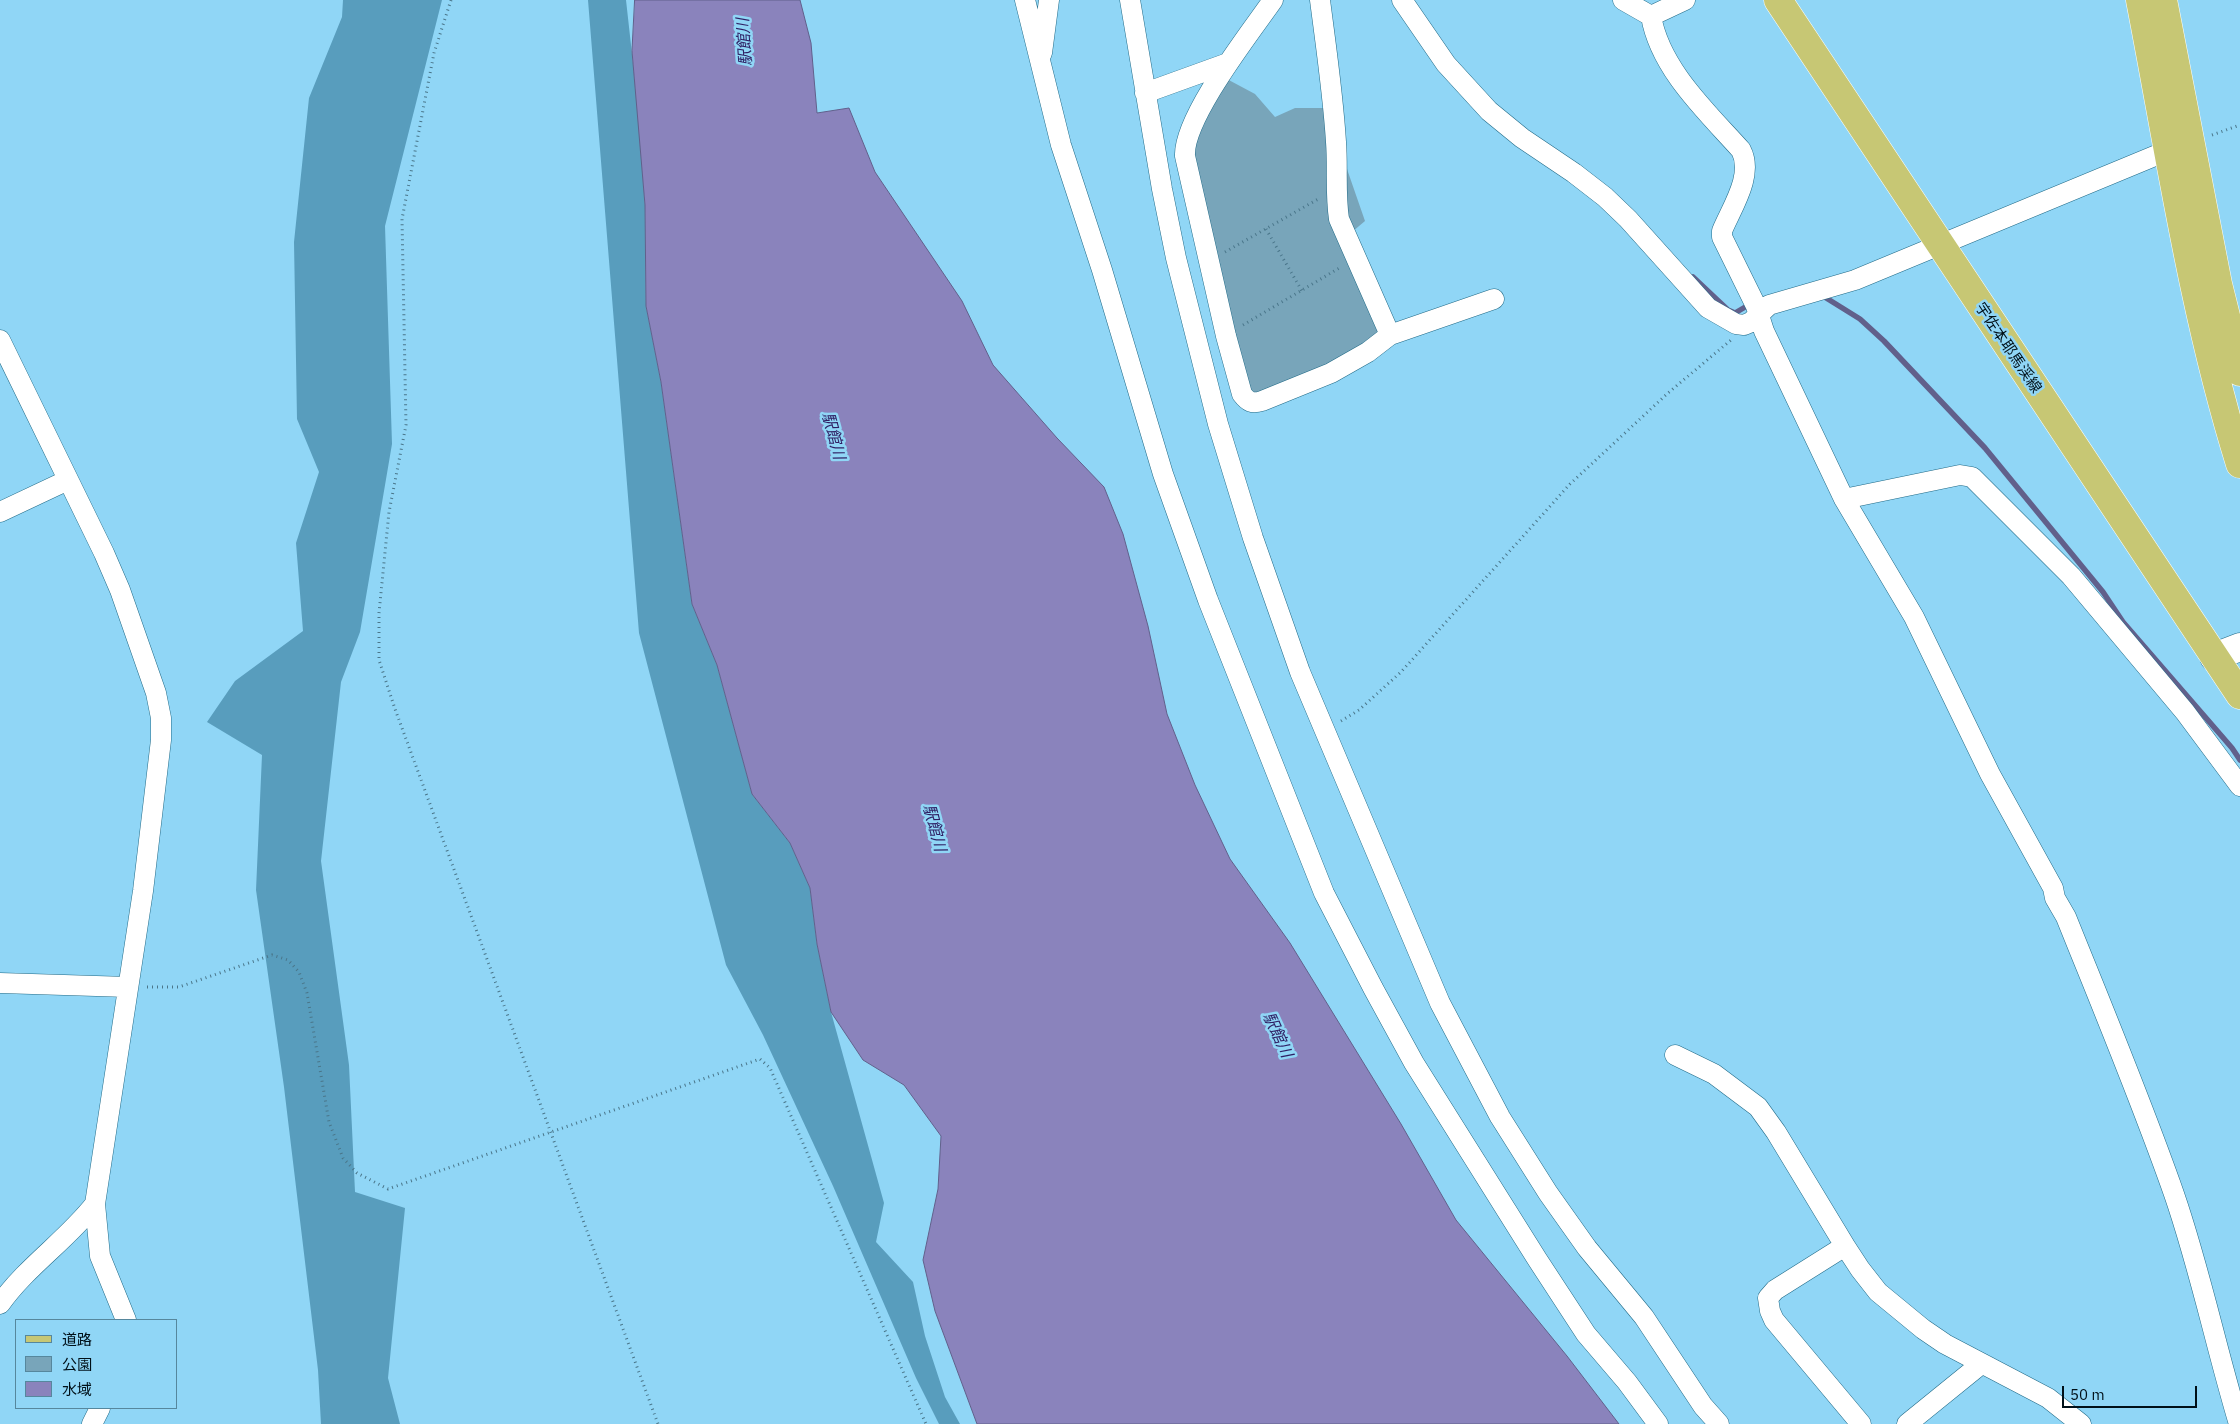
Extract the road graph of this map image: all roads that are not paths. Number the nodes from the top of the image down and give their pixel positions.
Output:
1 (1025, 0) edge
2 (1049, 0) edge
3 (1130, 0) edge
4 (1273, 0) edge
5 (1320, 0) edge
6 (1402, 0) edge
7 (1624, 0) edge
8 (1684, 0) edge
9 (1778, 0) edge
10 (2140, 0) edge
11 (2163, 0) edge
12 (1651, 16) junction
13 (1228, 63) junction
14 (1041, 64) junction
15 (1145, 93) junction
16 (2180, 146) junction
17 (1940, 246) junction
18 (1494, 299) dead end
19 (1751, 319) junction
20 (1390, 335) junction
21 (0, 340) edge
22 (2240, 372) edge
23 (2240, 464) edge
24 (68, 480) junction
25 (1844, 499) junction
26 (0, 512) edge
27 (2240, 647) edge
28 (2214, 657) junction
29 (2240, 695) edge
30 (2240, 786) edge
31 (0, 983) edge
32 (128, 986) junction
33 (1675, 1055) dead end
34 (95, 1204) junction
35 (1845, 1246) junction
36 (0, 1304) edge
37 (126, 1319) edge
38 (1981, 1364) junction
39 (100, 1409) edge
40 (2071, 1421) edge
41 (92, 1424) edge
42 (1658, 1424) edge
43 (1719, 1424) edge
44 (1861, 1424) edge
45 (1906, 1424) edge
46 (2239, 1424) edge

1 - 14 street
2 - 14 street
3 - 15 street
4 - 13 street
5 - 20 street
6 - 19 street
7 - 12 street
8 - 12 street
9 - 17 main road, 宇佐本耶馬渓線
10 - 16 main road
11 - 16 main road
12 - 19 street
13 - 15 street
13 - 20 street
14 - 42 street
15 - 43 street
16 - 17 street
16 - 22 main road
16 - 23 main road
17 - 19 street
17 - 28 main road, 宇佐本耶馬渓線
18 - 20 street
19 - 25 street
21 - 24 street
24 - 26 street
24 - 32 street
25 - 30 street
25 - 46 street
27 - 28 street
28 - 29 main road, 宇佐本耶馬渓線
31 - 32 street
32 - 34 street
33 - 35 street
34 - 36 street
34 - 37 street
35 - 38 street
35 - 44 street
38 - 40 street
38 - 45 street
39 - 41 street

